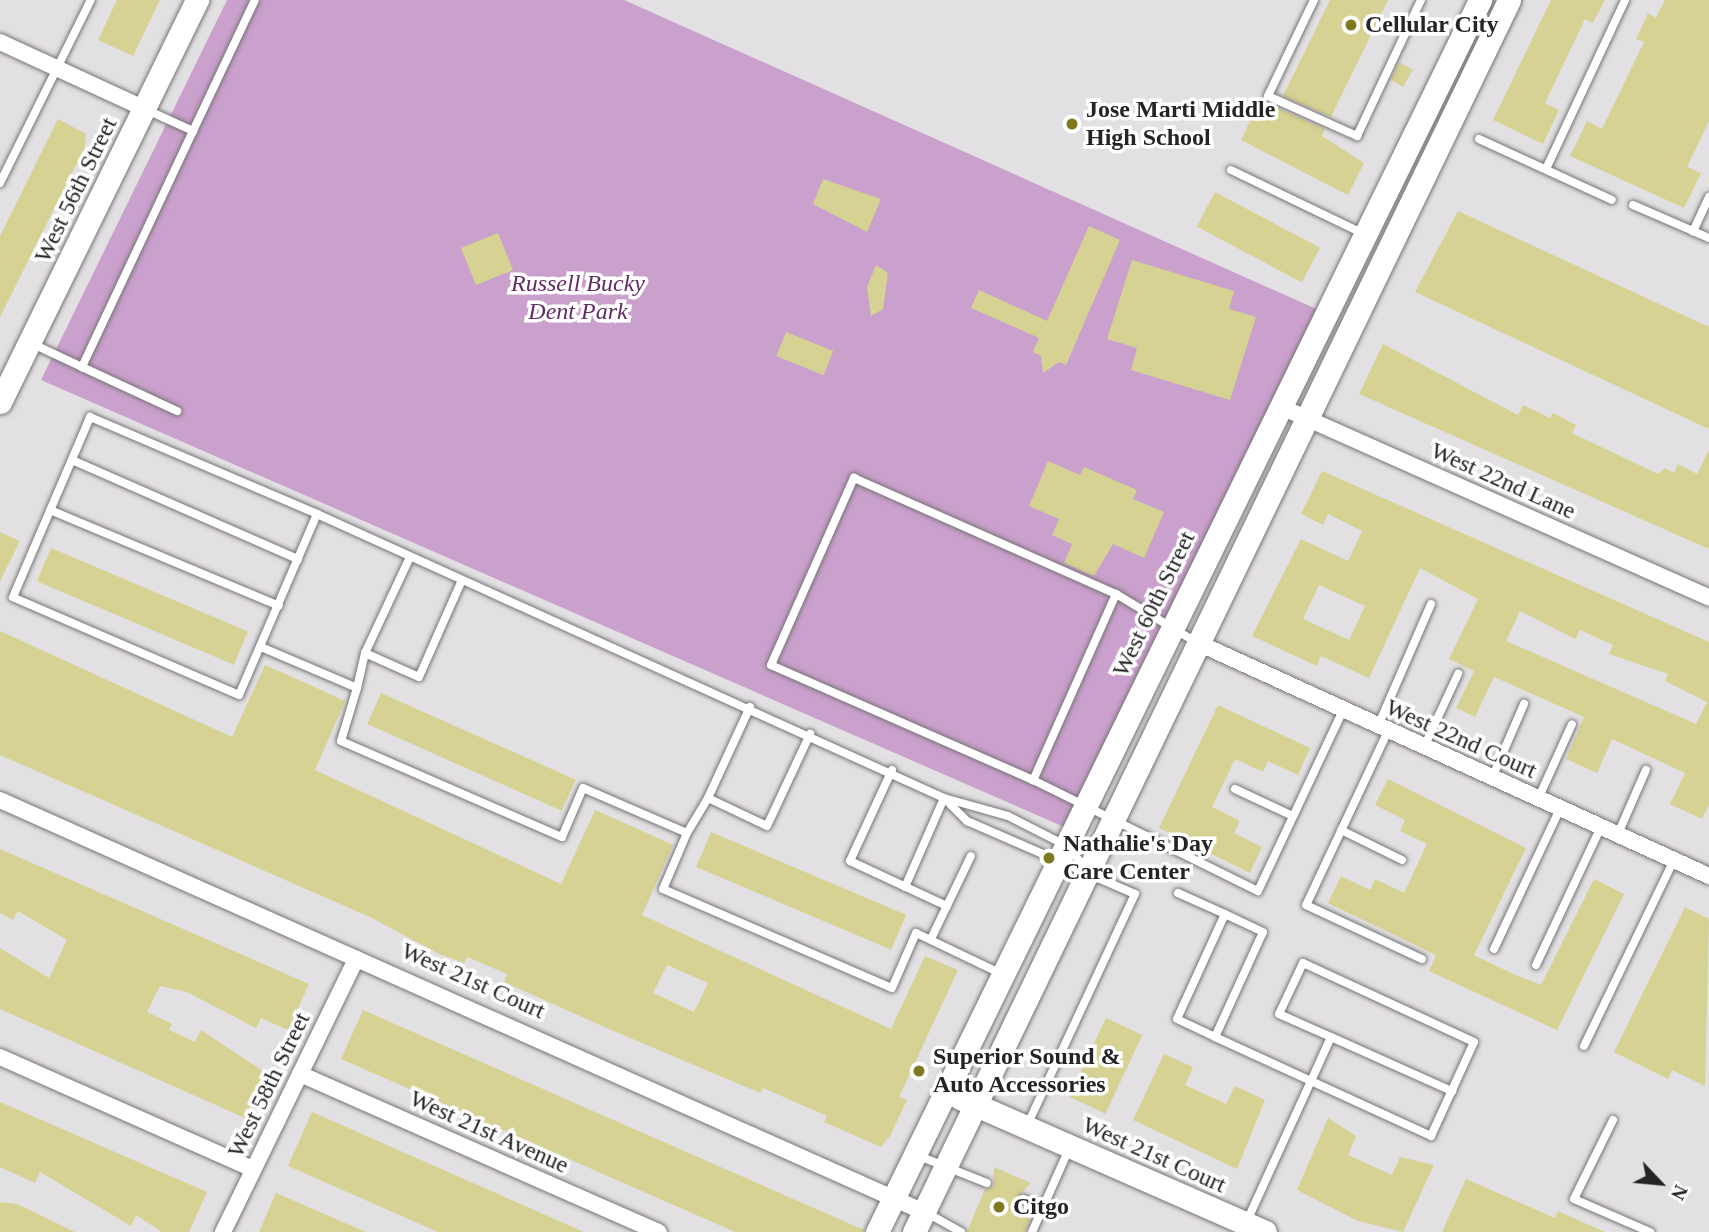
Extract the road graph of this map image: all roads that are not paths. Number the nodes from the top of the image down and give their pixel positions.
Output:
1 (91, 0) edge
2 (198, 0) edge
3 (255, 0) edge
4 (1314, 0) edge
5 (1420, 0) edge
6 (1480, 0) edge
7 (1509, 0) edge
8 (1625, 0) edge
9 (0, 41) edge
10 (57, 68) junction
11 (145, 109) junction
12 (193, 131) junction
13 (1479, 139) dead end
14 (1397, 163) junction
15 (1546, 169) junction
16 (1231, 170) dead end
17 (0, 183) edge
18 (1709, 197) edge
19 (1612, 200) dead end
20 (1633, 205) dead end
21 (1403, 216) junction
22 (1693, 231) junction
23 (1362, 233) junction
24 (1709, 238) edge
25 (30, 342) junction
26 (82, 367) junction
27 (3, 387) edge
28 (1279, 406) junction
29 (177, 411) dead end
30 (1306, 419) junction
31 (72, 460) junction
32 (50, 510) junction
33 (317, 514) junction
34 (410, 557) junction
35 (298, 559) junction
36 (461, 580) junction
37 (1116, 594) junction
38 (1709, 597) edge
39 (1431, 604) dead end
40 (279, 606) junction
41 (1173, 624) junction
42 (1196, 642) junction
43 (261, 647) junction
44 (365, 653) junction
45 (1458, 674) dead end
46 (357, 688) junction
47 (1524, 704) dead end
48 (750, 707) junction
49 (1343, 710) junction
50 (1572, 724) dead end
51 (1383, 729) junction
52 (810, 734) junction
53 (1424, 747) junction
54 (892, 770) junction
55 (1646, 771) dead end
56 (1492, 778) junction
57 (1033, 780) junction
58 (1235, 789) dead end
59 (708, 798) junction
60 (944, 798) junction
61 (1538, 799) junction
62 (0, 800) edge
63 (1083, 808) junction
64 (1560, 809) junction
65 (1293, 816) junction
66 (1111, 823) junction
67 (1601, 827) junction
68 (1342, 830) junction
69 (687, 834) junction
70 (1618, 834) junction
71 (1061, 854) junction
72 (971, 856) dead end
73 (1402, 860) dead end
74 (1674, 860) junction
75 (1087, 869) junction
76 (1708, 871) edge
77 (905, 887) junction
78 (1178, 893) dead end
79 (947, 906) junction
80 (1225, 914) junction
81 (931, 939) junction
82 (1494, 949) dead end
83 (356, 959) junction
84 (1422, 959) dead end
85 (1536, 965) dead end
86 (1000, 973) junction
87 (1215, 1037) junction
88 (1331, 1037) junction
89 (1584, 1046) dead end
90 (0, 1057) edge
91 (300, 1074) junction
92 (1311, 1081) junction
93 (1452, 1091) junction
94 (945, 1093) junction
95 (975, 1104) junction
96 (1613, 1120) dead end
97 (1027, 1127) junction
98 (1071, 1147) junction
99 (916, 1154) junction
100 (945, 1168) junction
101 (253, 1169) junction
102 (987, 1183) dead end
103 (895, 1195) junction
104 (1023, 1199) dead end
105 (1043, 1208) junction
106 (919, 1222) edge
107 (1255, 1228) edge
108 (223, 1232) edge
109 (659, 1232) edge
110 (877, 1232) edge
111 (961, 1232) edge
112 (1032, 1232) edge
113 (1650, 1232) edge

1 - 10 lane
2 - 11 street, West 56th Street
3 - 12 lane
4 - 5 lane
6 - 14 street, West 60th Street
7 - 21 street
8 - 15 lane
9 - 10 street
10 - 11 street
10 - 17 lane
11 - 12 lane
11 - 25 street, West 56th Street
12 - 26 lane
13 - 15 lane
14 - 21 street
14 - 23 street, West 60th Street
15 - 19 lane
16 - 23 lane
18 - 22 lane
20 - 22 lane
21 - 30 street
22 - 24 lane
23 - 28 street, West 60th Street
25 - 26 lane
25 - 27 street, West 56th Street
26 - 29 lane
28 - 30 street, West 22nd Lane
28 - 41 street, West 60th Street
30 - 38 street, West 22nd Lane
30 - 42 street
31 - 32 lane
31 - 33 lane
31 - 35 lane
32 - 40 lane
32 - 43 lane
33 - 34 lane
33 - 35 lane
34 - 36 lane
34 - 44 lane
35 - 40 lane
36 - 44 lane
36 - 48 lane
37 - 41 lane
37 - 57 lane
37 - 57 lane
39 - 51 lane
40 - 43 lane
41 - 42 lane
41 - 63 street, West 60th Street
42 - 49 street, West 22nd Court
42 - 66 street
43 - 46 lane
44 - 46 lane
45 - 53 lane
46 - 69 lane
47 - 56 lane
48 - 52 lane
48 - 59 lane
49 - 51 street, West 22nd Court
49 - 65 lane
50 - 61 lane
51 - 53 street, West 22nd Court
51 - 68 lane
52 - 54 lane
52 - 59 lane
53 - 56 street, West 22nd Court
54 - 60 lane
54 - 77 lane
55 - 70 lane
56 - 61 street, West 22nd Court
57 - 63 lane
58 - 65 lane
59 - 69 lane
60 - 71 lane
60 - 71 lane
60 - 77 lane
61 - 64 street, West 22nd Court
62 - 83 street, West 21st Court
63 - 66 lane
63 - 71 street, West 60th Street
64 - 67 street, West 22nd Court
64 - 82 lane
65 - 66 lane
66 - 75 street
67 - 70 street, West 22nd Court
67 - 85 lane
68 - 73 lane
68 - 84 lane
69 - 81 lane
70 - 74 street, West 22nd Court
71 - 75 lane
71 - 75 lane
71 - 86 street, West 60th Street
72 - 79 lane
74 - 76 street, West 22nd Court
74 - 89 lane
75 - 95 street
75 - 97 lane
77 - 79 lane
78 - 80 lane
79 - 81 lane
80 - 87 lane
80 - 87 lane
81 - 86 lane
83 - 91 street, West 58th Street
83 - 103 street, West 21st Court
86 - 94 street, West 60th Street
87 - 92 lane
88 - 92 lane
88 - 93 lane
88 - 93 lane
90 - 101 street
91 - 101 street, West 58th Street
91 - 109 street, West 21st Avenue
92 - 93 lane
92 - 107 lane
94 - 95 street, West 21st Court
94 - 99 street, West 60th Street
95 - 97 street, West 21st Court
95 - 100 street
96 - 113 lane
97 - 98 street, West 21st Court
98 - 105 lane
98 - 107 street, West 21st Court
99 - 100 lane
99 - 103 street, West 60th Street
100 - 102 lane
100 - 106 street
101 - 108 street, West 58th Street
103 - 106 street, West 21st Court
103 - 110 street, West 60th Street
104 - 105 lane
105 - 112 lane
106 - 111 lane

